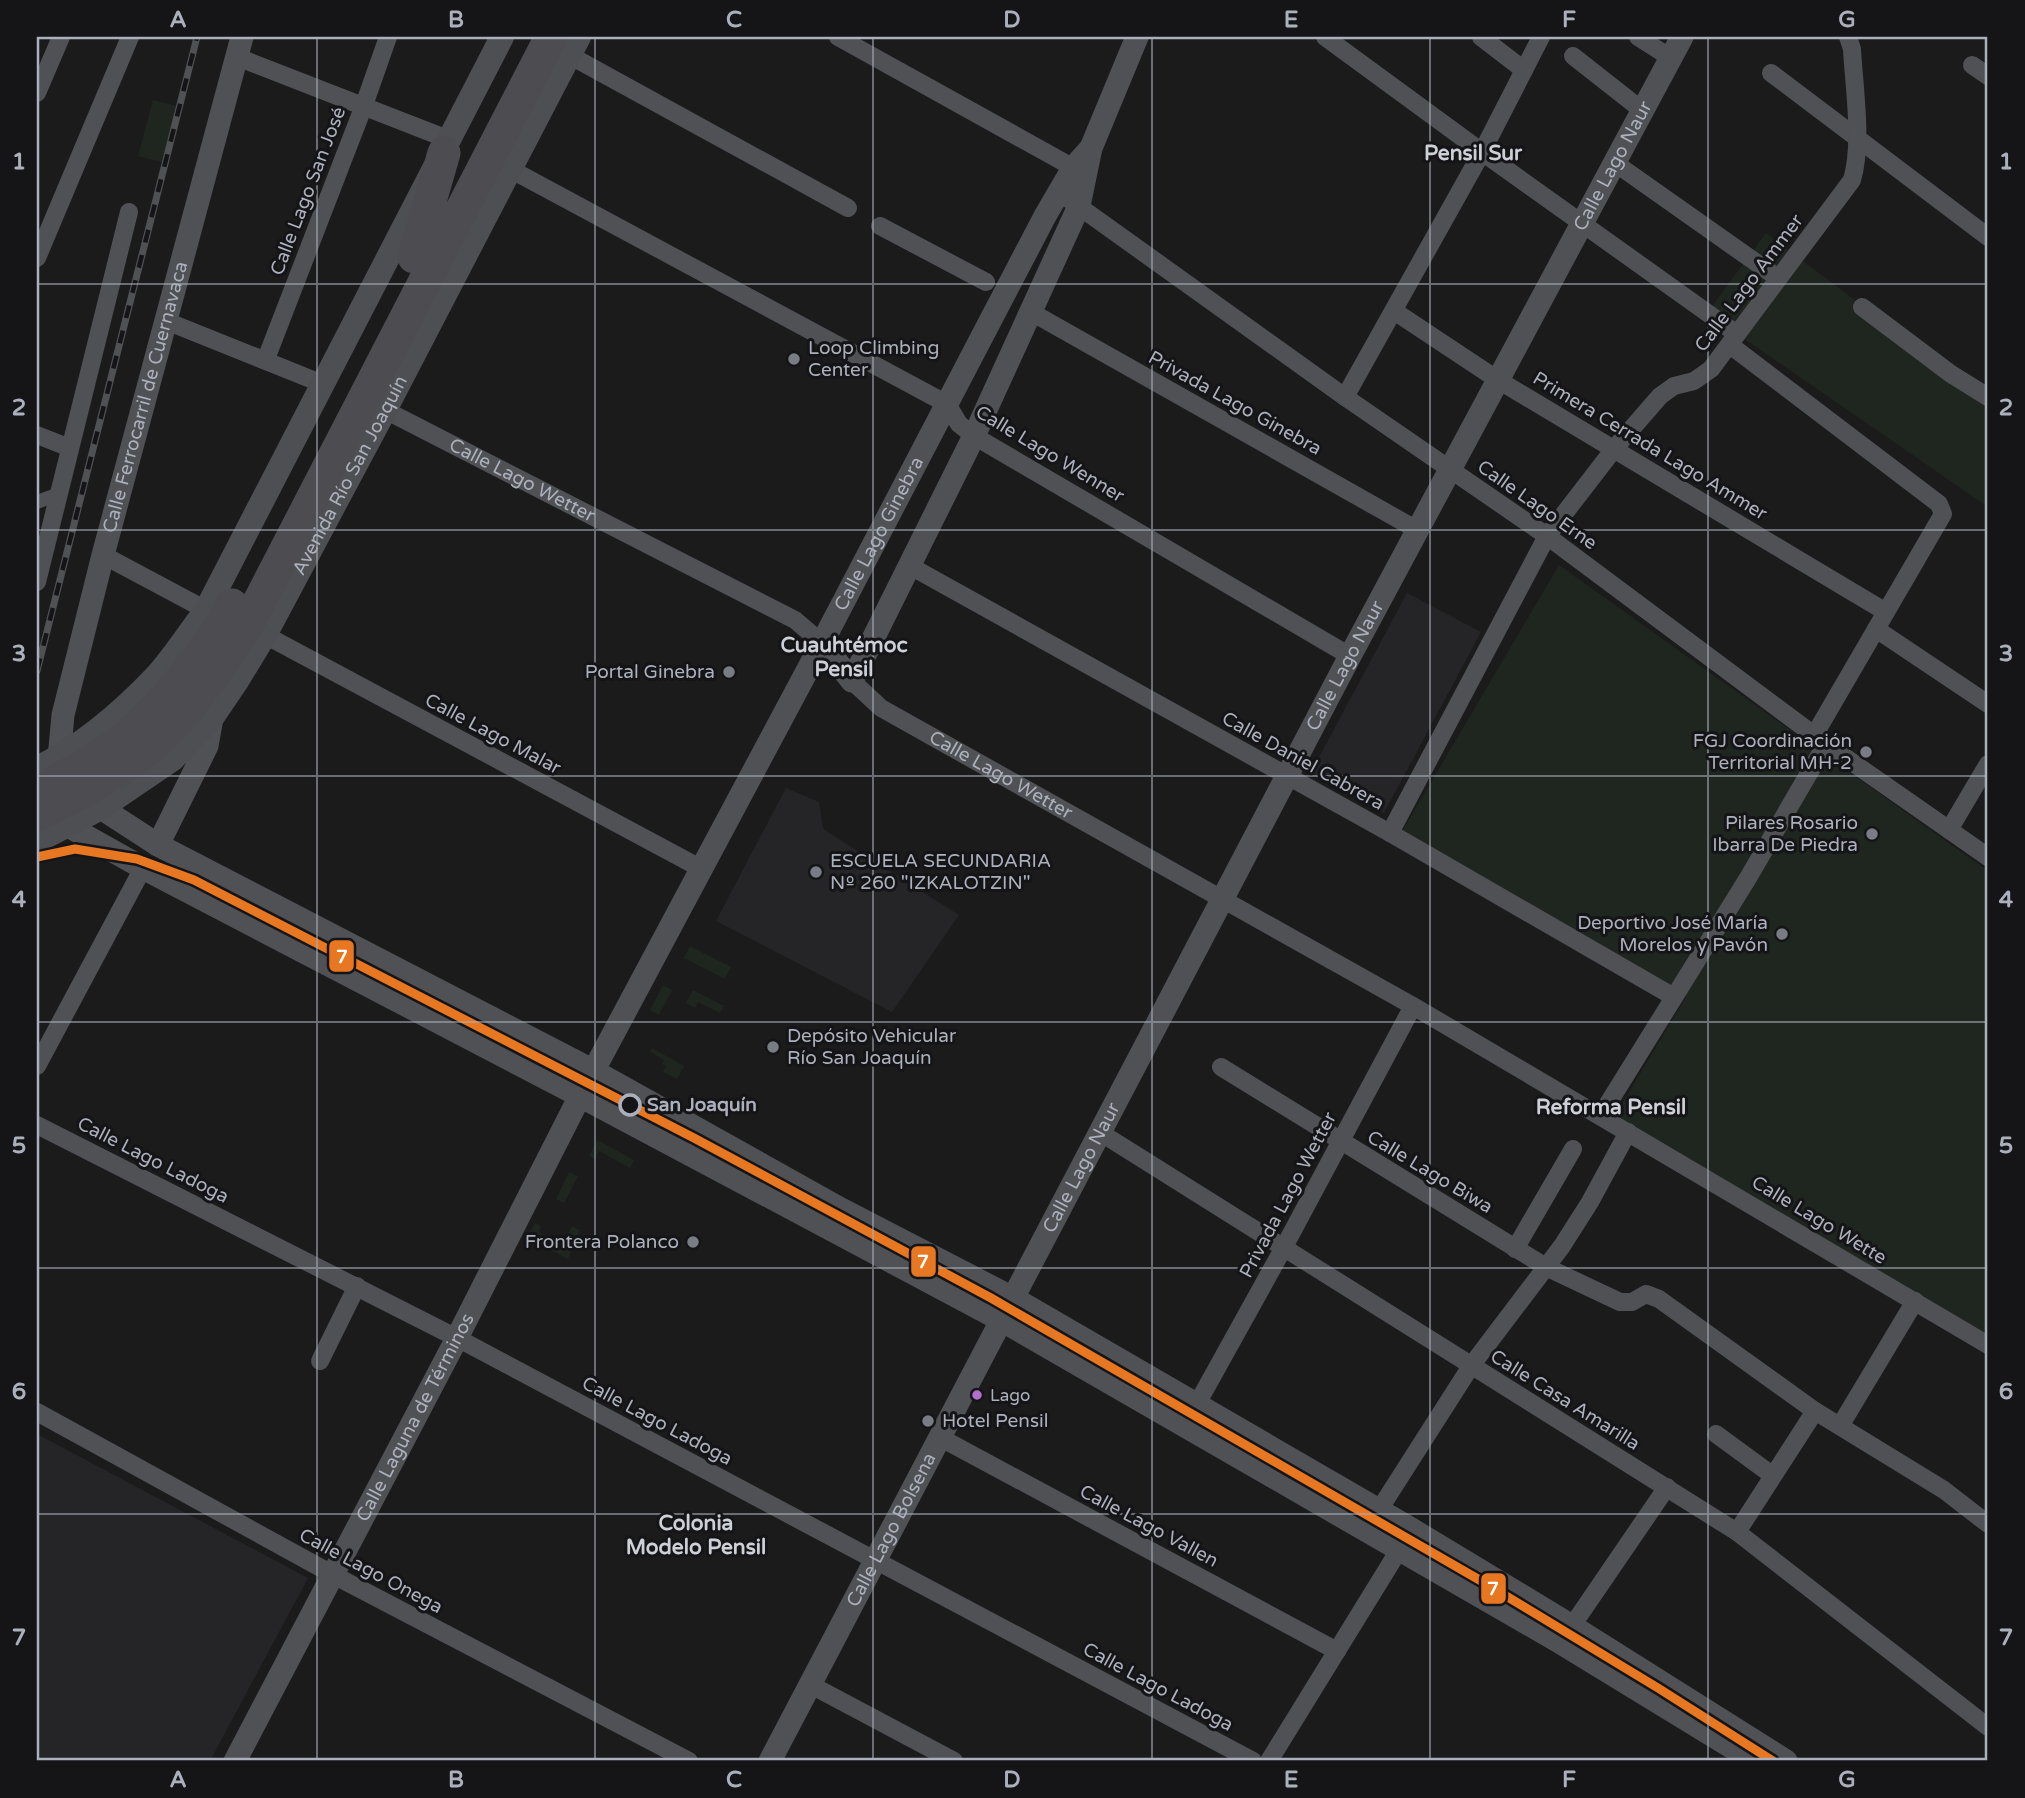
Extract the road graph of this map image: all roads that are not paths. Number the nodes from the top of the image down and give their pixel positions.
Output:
1 (61, 37) edge
2 (130, 37) edge
3 (388, 37) edge
4 (502, 37) edge
5 (528, 37) edge
6 (1136, 37) edge
7 (1325, 37) edge
8 (1481, 37) edge
9 (1541, 37) edge
10 (1639, 37) edge
11 (1682, 37) edge
12 (1849, 37) edge
13 (848, 39) edge
14 (566, 43) edge
15 (239, 47) edge
16 (1573, 56) dead end
17 (1671, 58) junction
18 (1972, 65) dead end
19 (1524, 70) junction
20 (1772, 73) dead end
21 (1988, 76) edge
22 (37, 93) edge
23 (363, 107) junction
24 (1643, 111) junction
25 (1856, 138) junction
26 (447, 147) junction
27 (1482, 152) junction
28 (1615, 163) junction
29 (1079, 171) junction
30 (503, 183) junction
31 (1058, 192) junction
32 (1079, 206) junction
33 (848, 208) dead end
34 (129, 212) dead end
35 (1582, 223) junction
36 (880, 226) dead end
37 (1988, 237) edge
38 (37, 258) edge
39 (421, 267) junction
40 (1779, 278) junction
41 (986, 282) dead end
42 (1862, 307) dead end
43 (1394, 311) junction
44 (1031, 312) junction
45 (166, 321) junction
46 (1734, 340) junction
47 (266, 359) junction
48 (1498, 380) junction
49 (323, 384) junction
50 (1345, 397) junction
51 (1988, 397) edge
52 (947, 404) junction
53 (386, 410) junction
54 (37, 435) edge
55 (974, 436) junction
56 (70, 448) junction
57 (1614, 449) junction
58 (1451, 471) junction
59 (59, 494) junction
60 (37, 502) edge
61 (292, 514) junction
62 (1419, 531) junction
63 (1547, 536) junction
64 (103, 555) junction
65 (910, 566) junction
66 (37, 582) edge
67 (206, 610) junction
68 (1886, 612) junction
69 (1876, 629) junction
70 (265, 635) junction
71 (822, 643) junction
72 (1350, 656) junction
73 (157, 674) junction
74 (852, 681) junction
75 (1988, 704) edge
76 (212, 718) junction
77 (1821, 739) junction
78 (48, 763) edge
79 (1988, 764) edge
80 (1288, 778) junction
81 (37, 791) edge
82 (101, 808) junction
83 (37, 815) edge
84 (68, 826) junction
85 (1949, 831) junction
86 (1390, 833) junction
87 (37, 841) edge
88 (158, 845) junction
89 (1988, 857) edge
90 (143, 867) junction
91 (702, 869) junction
92 (1225, 899) junction
93 (1674, 997) junction
94 (1413, 1006) junction
95 (37, 1066) edge
96 (1221, 1068) dead end
97 (594, 1071) junction
98 (580, 1096) junction
99 (1601, 1115) junction
100 (37, 1125) edge
101 (1628, 1132) junction
102 (1101, 1133) junction
103 (1341, 1143) junction
104 (1573, 1149) dead end
105 (1283, 1249) junction
106 (1515, 1249) junction
107 (1546, 1267) junction
108 (357, 1286) junction
109 (1013, 1298) junction
110 (1915, 1301) junction
111 (1002, 1320) junction
112 (457, 1338) junction
113 (1988, 1345) edge
114 (320, 1361) dead end
115 (1471, 1366) junction
116 (1197, 1404) junction
117 (1815, 1411) junction
118 (37, 1412) edge
119 (1840, 1426) junction
120 (1716, 1434) dead end
121 (941, 1438) junction
122 (1772, 1475) junction
123 (1667, 1488) junction
124 (1379, 1510) junction
125 (1988, 1524) edge
126 (1737, 1532) junction
127 (1399, 1550) junction
128 (875, 1561) junction
129 (332, 1574) junction
130 (1572, 1626) junction
131 (1337, 1651) junction
132 (811, 1685) junction
133 (1988, 1727) edge
134 (234, 1761) edge
135 (689, 1761) edge
136 (770, 1761) edge
137 (954, 1761) edge
138 (1253, 1761) edge
139 (1269, 1761) edge
140 (1754, 1761) edge
141 (1786, 1761) edge

1 - 22 street
2 - 38 street
3 - 23 street, Calle Lago San José
4 - 26 main road
5 - 39 highway, Avenida Río San Joaquín
6 - 29 street, Calle Lago Ginebra
7 - 27 street
8 - 19 street
9 - 19 street
10 - 17 street
11 - 17 street, Calle Lago Naur
12 - 25 street, Calle Lago Ammer
13 - 29 street
14 - 30 main road, Avenida Río San Joaquín
14 - 33 street
14 - 39 highway, Avenida Río San Joaquín
15 - 23 street
15 - 45 street, Calle Ferrocarril de Cuernavaca
16 - 24 street
17 - 24 street, Calle Lago Naur
18 - 21 street
19 - 27 street
20 - 25 street
23 - 26 street
23 - 47 street, Calle Lago San José
24 - 28 street, Calle Lago Naur
25 - 37 street
25 - 40 street, Calle Lago Ammer
26 - 39 highway
26 - 49 main road
27 - 35 street
27 - 43 street
28 - 35 street, Calle Lago Naur
28 - 40 street
29 - 31 street, Calle Lago Ginebra
29 - 32 street, Calle Lago Ginebra
30 - 39 highway
30 - 52 street, Calle Lago Wenner
30 - 53 main road, Avenida Río San Joaquín
31 - 32 street, Calle Lago Erne
31 - 52 street, Calle Lago Ginebra
32 - 44 street, Calle Lago Ginebra
32 - 50 street, Calle Lago Erne
34 - 56 street
35 - 46 street
35 - 48 street, Calle Lago Naur
36 - 41 street
39 - 61 highway, Avenida Río San Joaquín
40 - 46 street, Calle Lago Ammer
42 - 51 street
43 - 48 street, Primera Cerrada Lago Ammer
43 - 50 street
44 - 55 street, Calle Lago Ginebra
44 - 62 street, Privada Lago Ginebra
45 - 47 street
45 - 64 street, Calle Ferrocarril de Cuernavaca
46 - 57 street, Calle Lago Ammer
46 - 68 street
47 - 49 street
48 - 57 street, Primera Cerrada Lago Ammer
48 - 58 street, Calle Lago Naur
49 - 67 main road
50 - 58 street, Calle Lago Erne
52 - 55 street, Calle Lago Wenner
52 - 71 street, Calle Lago Ginebra
53 - 70 main road, Avenida Río San Joaquín
53 - 71 street, Calle Lago Wetter
54 - 56 street
55 - 65 street, Calle Lago Ginebra
55 - 72 street, Calle Lago Wenner
56 - 59 street
57 - 63 street, Calle Lago Ammer
57 - 68 street, Primera Cerrada Lago Ammer
58 - 62 street, Calle Lago Naur
58 - 63 street, Calle Lago Erne
59 - 60 street
59 - 66 street
61 - 81 highway, Avenida Río San Joaquín
61 - 83 highway, Avenida Río San Joaquín
62 - 72 street, Calle Lago Naur
63 - 77 street, Calle Lago Erne
63 - 86 street, Calle Lago Ammer
64 - 67 street
64 - 78 street, Calle Ferrocarril de Cuernavaca
65 - 74 street, Calle Lago Ginebra
65 - 80 street, Calle Daniel Cabrera
67 - 73 main road
68 - 69 street
69 - 75 street
69 - 77 street
70 - 76 main road, Avenida Río San Joaquín
70 - 91 street, Calle Lago Malar
71 - 74 street, Calle Lago Wetter
71 - 91 street, Calle Lago Ginebra
72 - 80 street, Calle Lago Naur
73 - 76 main road
73 - 78 main road
74 - 92 street, Calle Lago Wetter
76 - 82 main road, Avenida Río San Joaquín
76 - 88 street
77 - 85 street, Calle Lago Erne
77 - 93 street
78 - 82 street
79 - 85 street
80 - 86 street, Calle Daniel Cabrera
80 - 92 street, Calle Lago Naur
82 - 84 main road, Avenida Río San Joaquín
82 - 88 street
84 - 87 main road, Avenida Río San Joaquín
84 - 90 street
85 - 89 street, Calle Lago Erne
86 - 93 street, Calle Daniel Cabrera
88 - 97 street
90 - 95 street
90 - 98 street
91 - 97 street, Calle Lago Ginebra
92 - 94 street, Calle Lago Wetter
92 - 102 street, Calle Lago Naur
93 - 99 street
94 - 99 street, Calle Lago Wetter
94 - 103 street, Privada Lago Wetter
96 - 103 street, Calle Lago Biwa
97 - 98 street, Calle Laguna de Términos
97 - 109 street
98 - 111 street
98 - 112 street, Calle Laguna de Términos
99 - 101 street, Calle Lago Wetter
100 - 108 street, Calle Lago Ladoga
101 - 107 street
101 - 110 street, Calle Lago Wette
102 - 105 street, Calle Casa Amarilla
102 - 109 street, Calle Lago Naur
103 - 105 street, Privada Lago Wetter
103 - 106 street, Calle Lago Biwa
104 - 106 street
105 - 115 street, Calle Casa Amarilla
105 - 116 street, Privada Lago Wetter
106 - 107 street, Calle Lago Biwa
107 - 115 street
107 - 117 street, Calle Lago Biwa
108 - 112 street, Calle Lago Ladoga
108 - 114 street
109 - 111 street, Calle Lago Bolsena
109 - 116 street
110 - 113 street, Calle Lago Wette
110 - 119 street
111 - 121 street, Calle Lago Bolsena
111 - 127 street
112 - 128 street, Calle Lago Ladoga
112 - 129 street, Calle Laguna de Términos
115 - 123 street, Calle Casa Amarilla
115 - 124 street
116 - 124 street
117 - 119 street, Calle Lago Biwa
117 - 122 street
118 - 129 street, Calle Lago Onega
119 - 125 street, Calle Lago Biwa
120 - 122 street
121 - 128 street, Calle Lago Bolsena
121 - 131 street, Calle Lago Vallen
122 - 126 street
123 - 126 street, Calle Casa Amarilla
123 - 130 street
124 - 130 street
126 - 133 street, Calle Casa Amarilla
127 - 131 street
127 - 140 street
128 - 132 street, Calle Lago Bolsena
128 - 138 street, Calle Lago Ladoga
129 - 134 street, Calle Laguna de Términos
129 - 135 street, Calle Lago Onega
130 - 141 street
131 - 139 street
132 - 136 street, Calle Lago Bolsena
132 - 137 street

